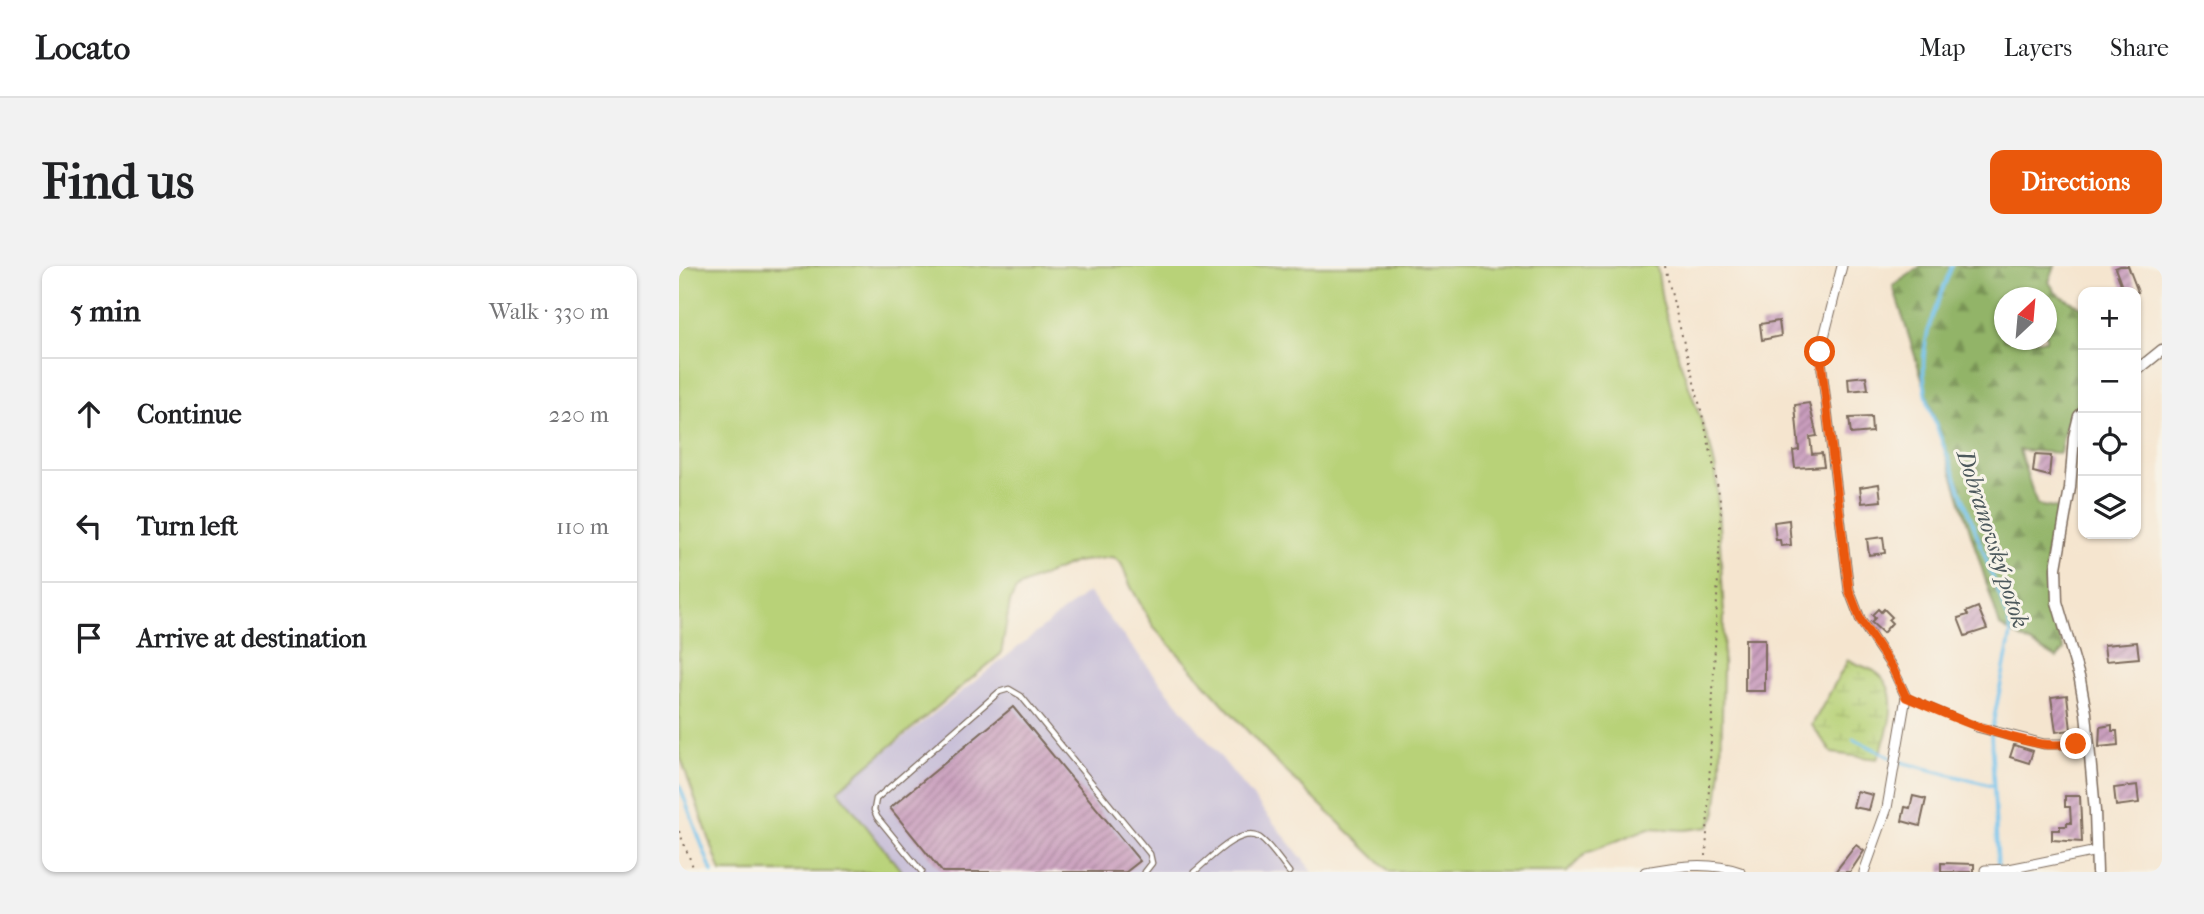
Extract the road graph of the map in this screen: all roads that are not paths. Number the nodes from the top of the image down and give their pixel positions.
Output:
1 (1842, 266) edge
2 (2162, 350) edge
3 (2141, 367) edge
4 (2082, 413) edge
5 (1906, 697) junction
6 (1977, 727) joint
7 (2089, 744) junction
8 (2097, 851) junction
9 (1985, 870) edge
10 (922, 872) edge
11 (1145, 872) edge
12 (1194, 872) edge
13 (1289, 872) edge
14 (1645, 872) edge
15 (1740, 872) edge
16 (1864, 872) edge
17 (2097, 872) edge

1 - 5 street
2 - 3 street
4 - 7 street
5 - 6 lane
5 - 16 street
6 - 7 street
7 - 8 street
8 - 9 street
8 - 17 street
10 - 11 lane
12 - 13 lane
14 - 15 street

